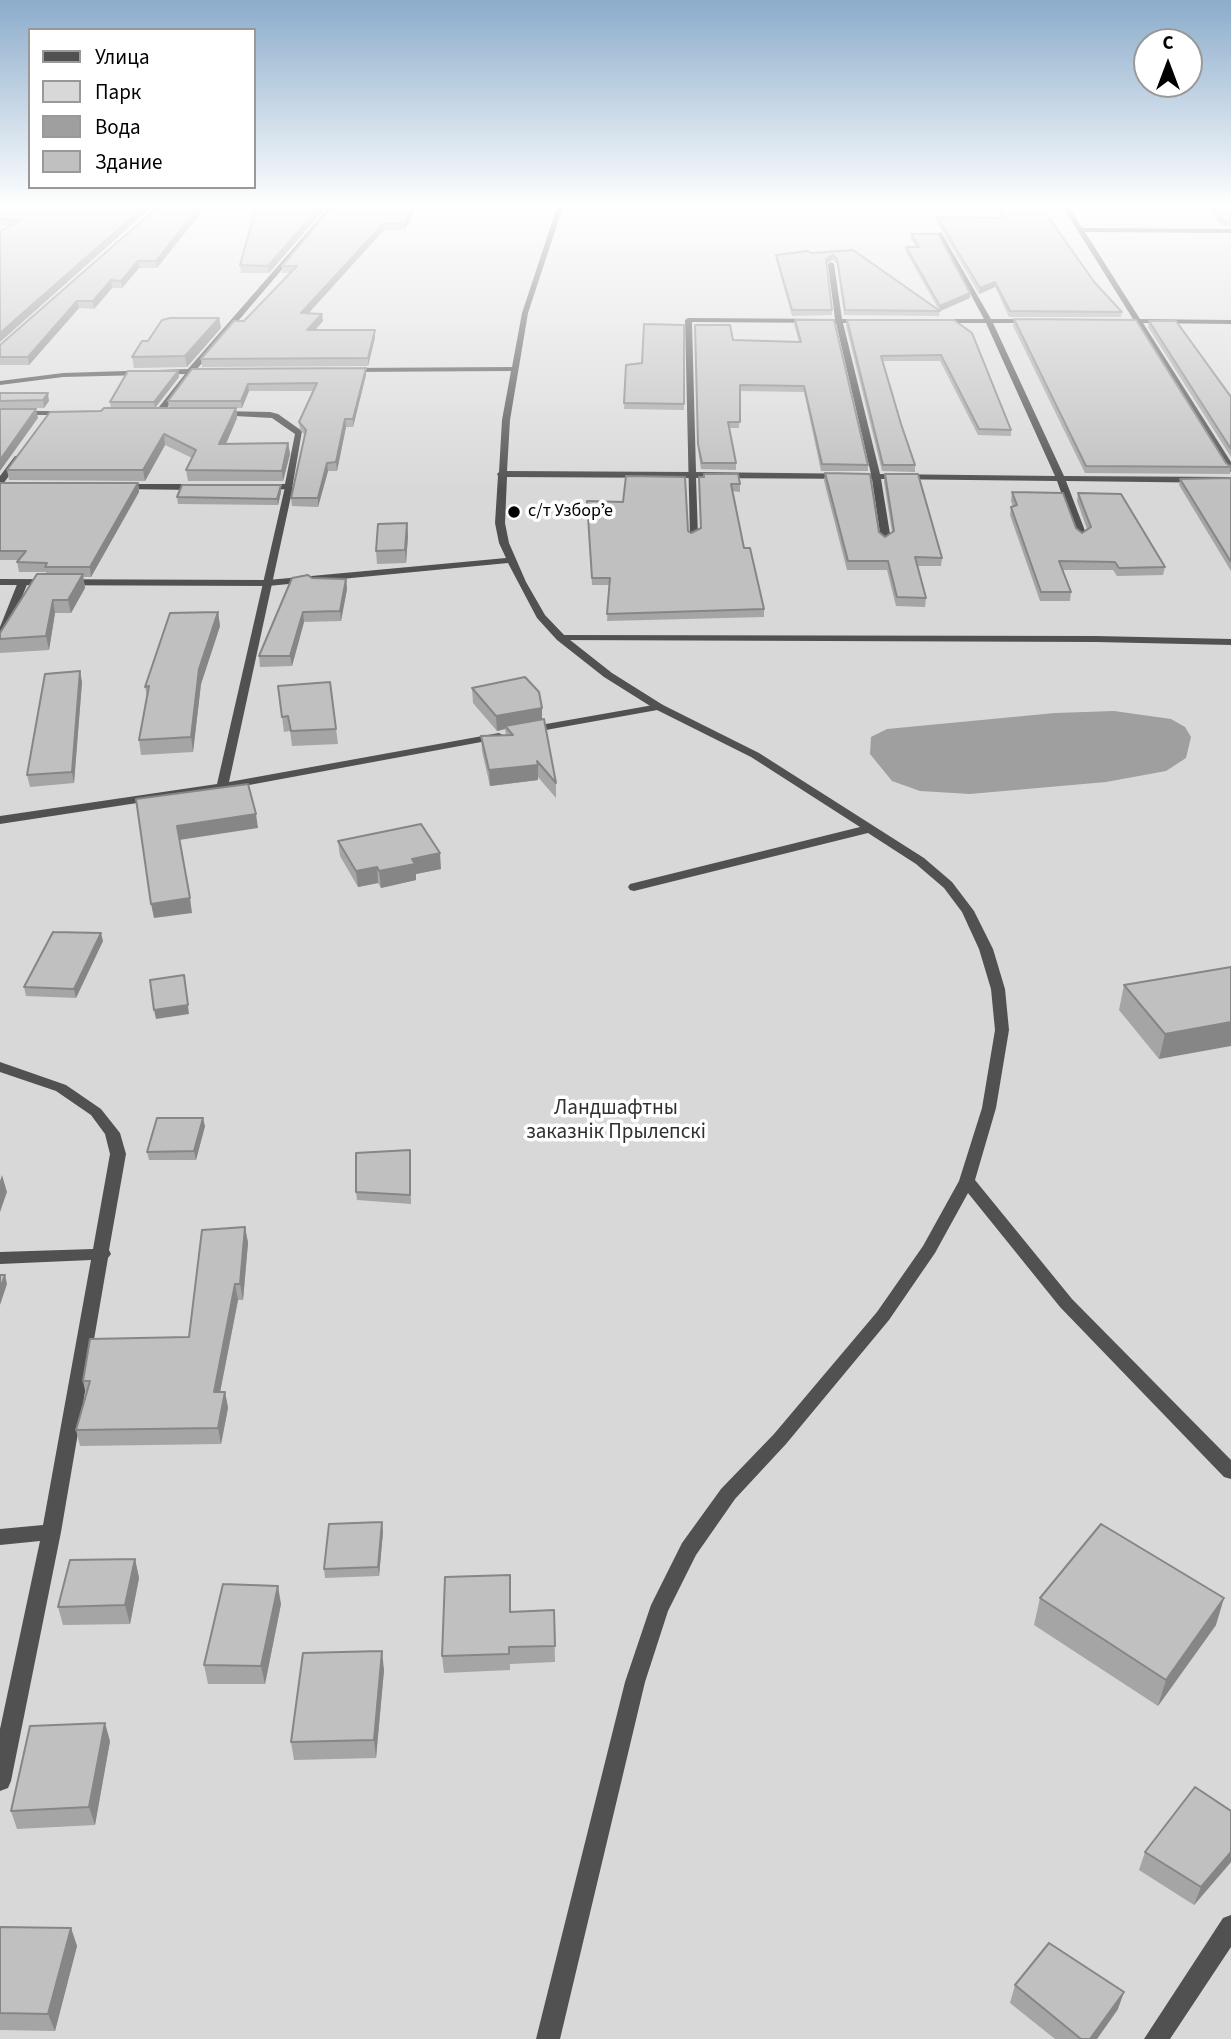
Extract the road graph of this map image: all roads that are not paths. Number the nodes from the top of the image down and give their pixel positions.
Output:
1 (253, 299) edge
2 (530, 299) edge
3 (836, 299) edge
4 (977, 299) edge
5 (1126, 299) edge
6 (839, 321) junction
7 (866, 321) edge
8 (921, 321) edge
9 (989, 321) junction
10 (1044, 321) edge
11 (1113, 321) edge
12 (1140, 321) junction
13 (1231, 322) edge
14 (514, 369) junction
15 (339, 370) edge
16 (191, 371) junction
17 (218, 371) edge
18 (0, 383) edge
19 (146, 412) edge
20 (159, 412) junction
21 (173, 412) edge
22 (0, 413) edge
23 (51, 413) junction
24 (78, 413) edge
25 (214, 413) edge
26 (44, 423) edge
27 (22, 452) edge
28 (1231, 469) edge
29 (501, 474) junction
30 (691, 475) junction
31 (876, 477) junction
32 (1061, 479) junction
33 (1231, 480) edge
34 (0, 484) edge
35 (14, 486) edge
36 (110, 486) edge
37 (206, 487) edge
38 (248, 487) edge
39 (289, 487) junction
40 (693, 536) edge
41 (1082, 536) edge
42 (886, 540) edge
43 (510, 560) junction
44 (0, 582) edge
45 (23, 582) junction
46 (268, 583) junction
47 (561, 638) junction
48 (0, 639) edge
49 (1231, 642) edge
50 (659, 707) junction
51 (522, 732) edge
52 (509, 734) edge
53 (222, 787) junction
54 (0, 820) edge
55 (868, 829) junction
56 (634, 887) dead end
57 (0, 1067) edge
58 (967, 1181) junction
59 (103, 1254) junction
60 (0, 1258) edge
61 (1231, 1472) edge
62 (51, 1532) junction
63 (0, 1537) edge
64 (0, 1781) edge
65 (1231, 1926) edge
66 (548, 2039) edge
67 (1156, 2039) edge

1 - 16 street
2 - 14 street
3 - 6 street
4 - 9 street
5 - 12 street
6 - 7 street
6 - 30 street
6 - 31 street
8 - 9 street
9 - 10 street
9 - 32 street
11 - 12 street
12 - 13 street
12 - 28 street
14 - 15 street
14 - 29 street
16 - 17 street
16 - 18 street
16 - 20 street
19 - 20 street
20 - 21 street
22 - 23 street
23 - 24 street
23 - 26 street
25 - 39 street
27 - 34 street
29 - 30 street
29 - 43 street
30 - 31 street
30 - 40 street
31 - 32 street
31 - 42 street
32 - 33 street
32 - 41 street
34 - 35 street
36 - 37 street
38 - 39 street
39 - 46 street
43 - 46 street
43 - 47 street
44 - 45 street
45 - 46 street
45 - 48 street
46 - 53 street
47 - 49 street
47 - 50 street
50 - 51 street
50 - 55 street
52 - 53 street
53 - 54 street
55 - 56 street
55 - 58 street
57 - 59 street
58 - 61 street
58 - 66 street
59 - 60 street
59 - 62 street
62 - 63 street
62 - 64 street
65 - 67 street

